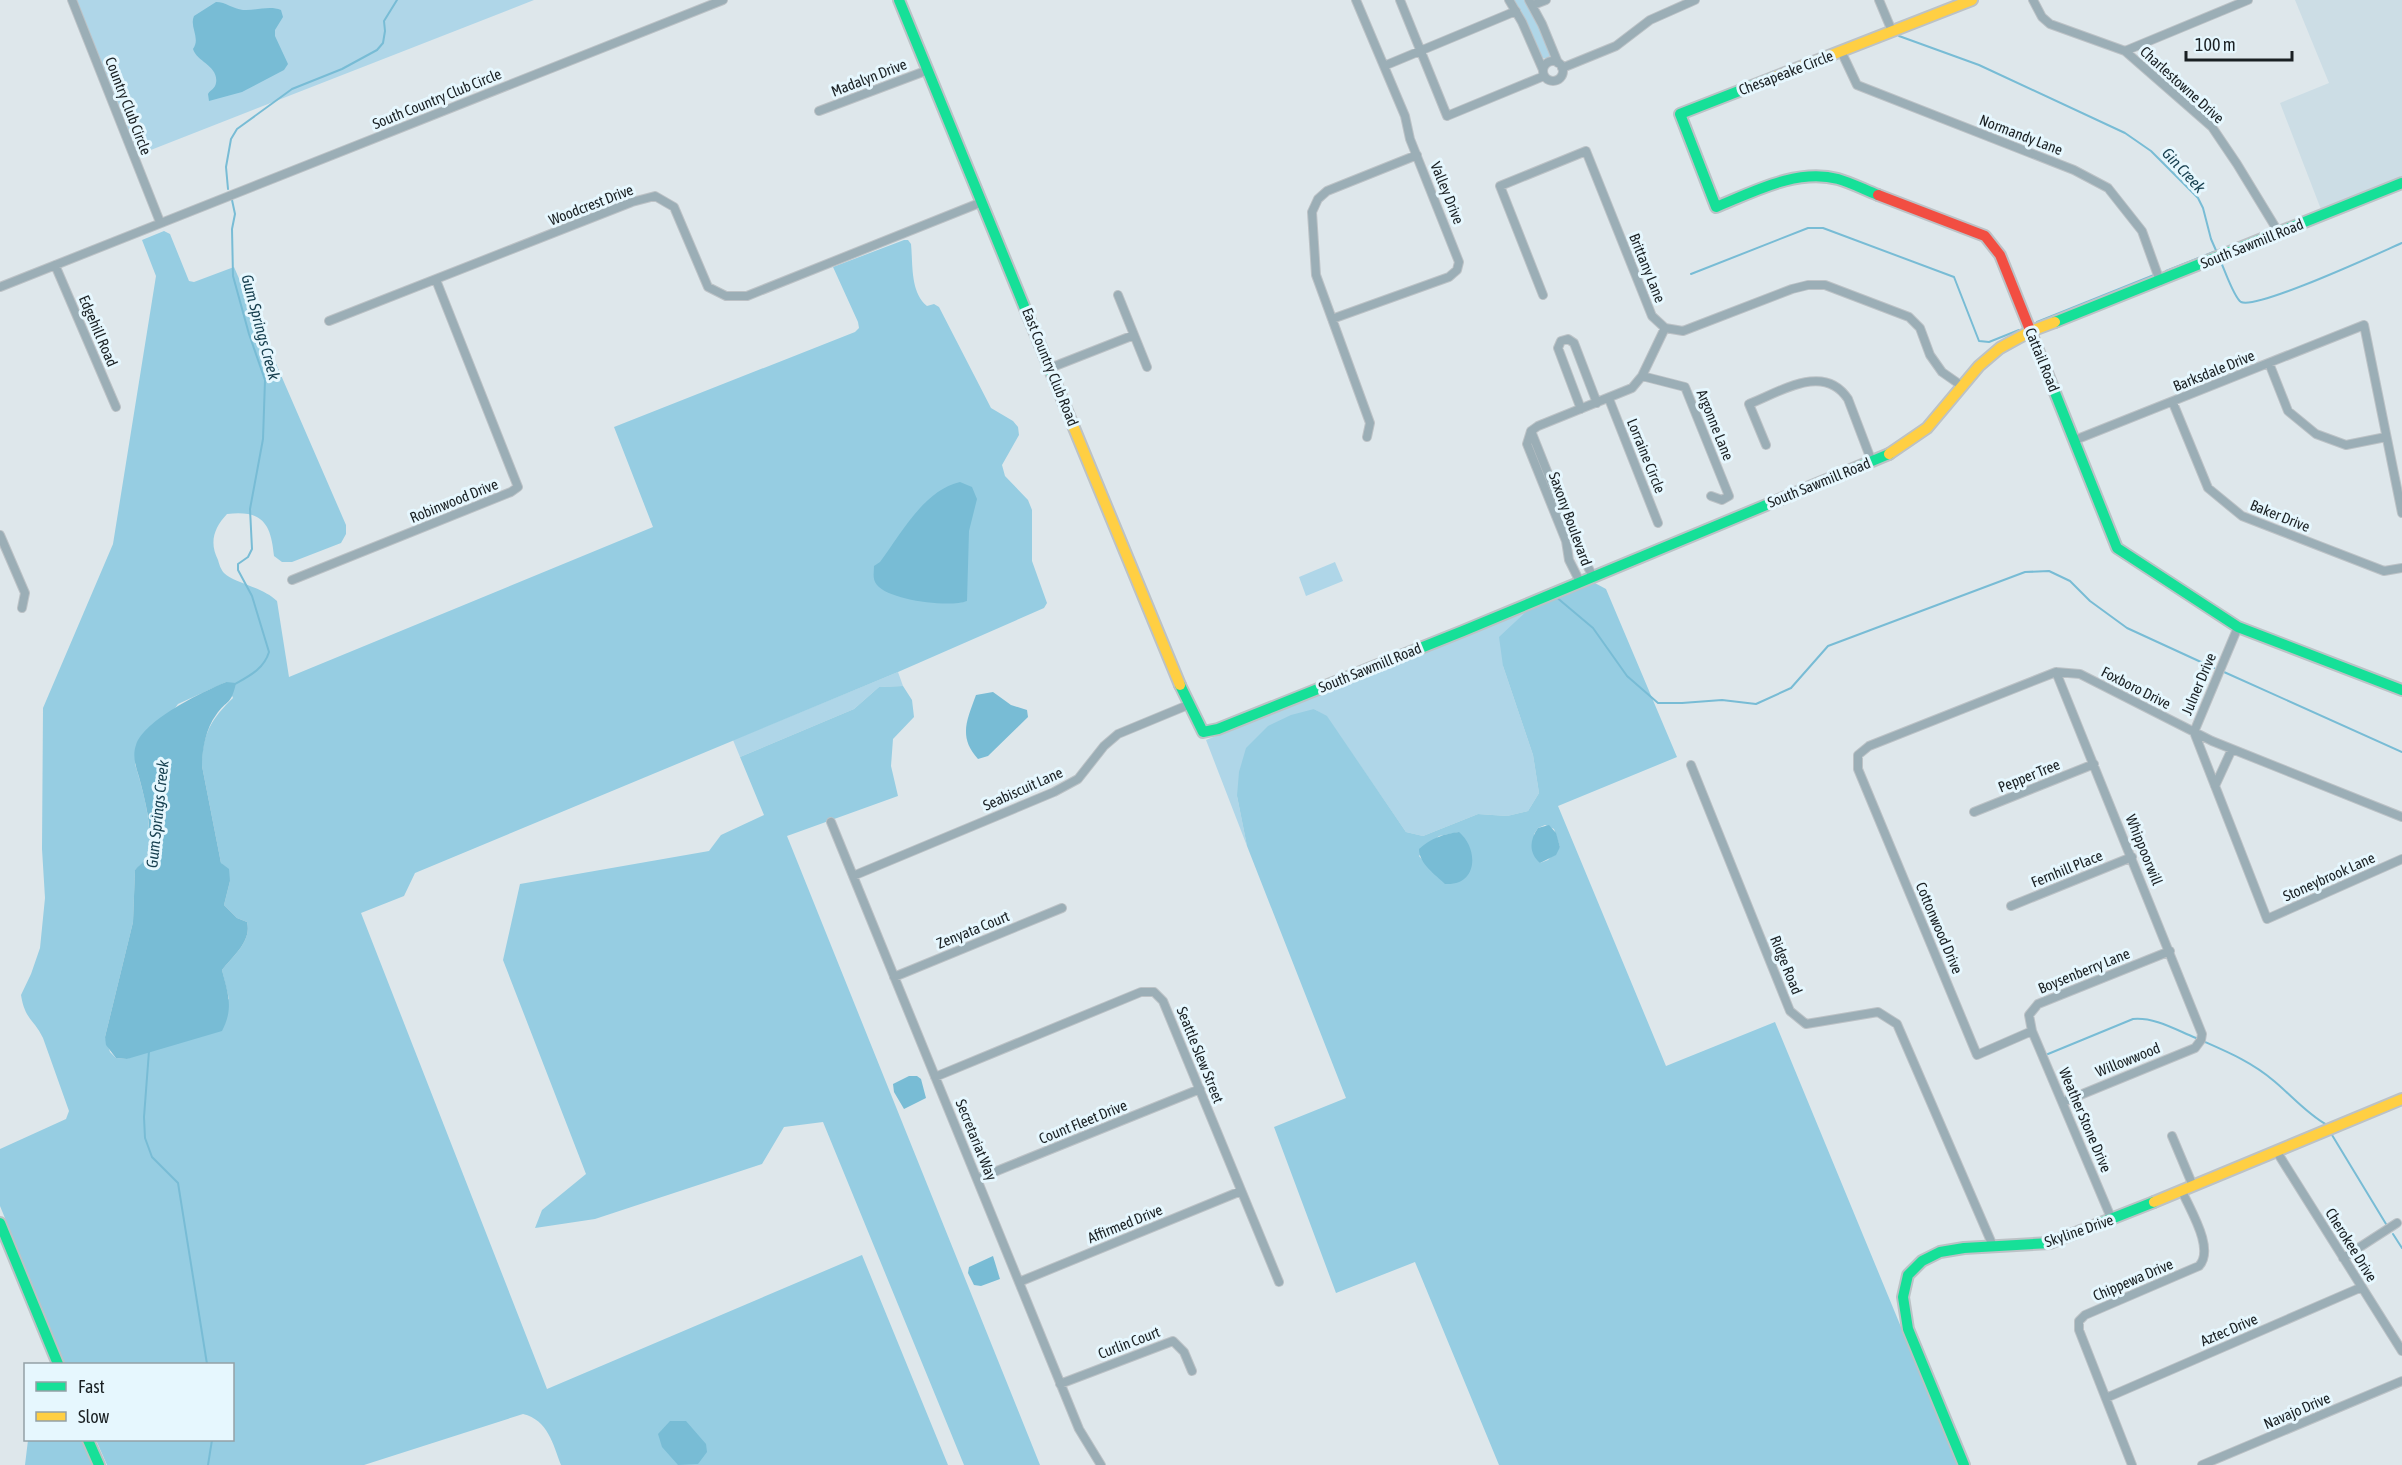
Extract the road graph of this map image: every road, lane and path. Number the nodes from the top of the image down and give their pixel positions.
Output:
1 (72, 0) edge
2 (723, 0) edge
3 (899, 0) edge
4 (1356, 0) edge
5 (1400, 0) edge
6 (1509, 0) edge
7 (1546, 0) edge
8 (1695, 0) edge
9 (1879, 0) edge
10 (1972, 0) edge
11 (2033, 0) edge
12 (2248, 0) edge
13 (1531, 3) edge
14 (1516, 11) junction
15 (1892, 31) junction
16 (1421, 51) junction
17 (1841, 51) junction
18 (2125, 51) junction
19 (1384, 66) junction
20 (1560, 66) junction
21 (928, 70) junction
22 (1543, 73) junction
23 (819, 111) dead end
24 (1680, 114) joint
25 (1417, 155) junction
26 (2402, 183) edge
27 (982, 202) junction
28 (160, 222) junction
29 (2279, 233) junction
30 (55, 265) junction
31 (436, 280) junction
32 (2160, 281) junction
33 (0, 287) edge
34 (1118, 295) dead end
35 (1543, 295) dead end
36 (1332, 319) junction
37 (329, 321) dead end
38 (1665, 328) junction
39 (2031, 331) junction
40 (1134, 335) junction
41 (2269, 363) junction
42 (1147, 367) dead end
43 (1050, 368) junction
44 (1642, 376) junction
45 (1962, 386) junction
46 (1609, 399) junction
47 (1597, 403) junction
48 (2173, 403) junction
49 (116, 407) dead end
50 (1581, 409) junction
51 (1531, 431) junction
52 (1367, 437) dead end
53 (2386, 437) junction
54 (2075, 440) junction
55 (1766, 445) dead end
56 (1872, 462) junction
57 (1711, 496) dead end
58 (2402, 513) edge
59 (1658, 523) dead end
60 (0, 535) edge
61 (2402, 568) edge
62 (1593, 577) junction
63 (292, 580) dead end
64 (1580, 582) junction
65 (22, 608) dead end
66 (2238, 627) junction
67 (2056, 672) junction
68 (2402, 690) edge
69 (1188, 705) junction
70 (1203, 732) joint
71 (2194, 732) junction
72 (2232, 749) junction
73 (2094, 764) junction
74 (1691, 765) dead end
75 (2215, 786) junction
76 (1974, 812) dead end
77 (2402, 817) edge
78 (831, 822) dead end
79 (2132, 857) junction
80 (2402, 859) edge
81 (853, 876) junction
82 (2012, 906) dead end
83 (1062, 909) dead end
84 (2267, 919) joint
85 (2170, 951) junction
86 (894, 977) junction
87 (2032, 1031) junction
88 (2201, 1040) joint
89 (935, 1077) junction
90 (1200, 1089) junction
91 (2402, 1099) edge
92 (2063, 1102) junction
93 (2172, 1136) dead end
94 (2277, 1152) junction
95 (977, 1179) junction
96 (2193, 1186) junction
97 (1241, 1191) junction
98 (2182, 1191) junction
99 (2112, 1220) junction
100 (0, 1223) edge
101 (2397, 1223) dead end
102 (1993, 1246) junction
103 (2343, 1258) junction
104 (1019, 1282) junction
105 (1279, 1282) dead end
106 (2362, 1287) junction
107 (2402, 1351) edge
108 (57, 1363) edge
109 (1192, 1371) dead end
110 (2402, 1381) edge
111 (1060, 1384) junction
112 (2106, 1398) junction
113 (88, 1441) edge
114 (99, 1465) edge
115 (1101, 1465) edge
116 (1964, 1465) edge
117 (2132, 1465) edge
118 (2202, 1465) edge

1 - 28 street, Country Club Circle
2 - 28 street, South Country Club Circle
3 - 21 street, East Country Club Road
4 - 19 street, Valley Drive
5 - 16 street
6 - 14 street
7 - 13 street
8 - 20 street
9 - 15 street
10 - 15 street, Chesapeake Circle
11 - 18 street, Charlestowne Drive
12 - 18 street
13 - 20 street
14 - 16 street
14 - 22 street
15 - 17 street, Chesapeake Circle
16 - 19 street
16 - 22 street
17 - 24 street, Chesapeake Circle
17 - 32 street, Normandy Lane
18 - 29 street, Charlestowne Drive
19 - 25 street, Valley Drive
20 - 22 street
20 - 22 street
21 - 23 street, Madalyn Drive
21 - 27 street, East Country Club Road
24 - 39 street, Cattail Road
25 - 36 street
25 - 36 street, Valley Drive
26 - 29 street, South Sawmill Road
27 - 31 street, Woodcrest Drive
27 - 43 street, East Country Club Road
28 - 30 street, South Country Club Circle
29 - 32 street, South Sawmill Road
30 - 33 street, South Country Club Circle
30 - 49 street, Edgehill Road
31 - 37 street, Woodcrest Drive
31 - 63 street, Robinwood Drive
32 - 39 street, South Sawmill Road
34 - 40 street
35 - 38 street, Brittany Lane
36 - 52 street
38 - 44 street
38 - 45 street
39 - 45 street, South Sawmill Road
39 - 54 street, Cattail Road
40 - 42 street
40 - 43 street
41 - 48 street, Barksdale Drive
41 - 53 street
41 - 53 street, Barksdale Drive
43 - 69 street, East Country Club Road
44 - 46 street
44 - 57 street, Argonne Lane
45 - 56 street, South Sawmill Road
46 - 47 street
46 - 59 street, Lorraine Circle
47 - 50 street
47 - 50 street
48 - 54 street, Barksdale Drive
48 - 61 street, Baker Drive
50 - 51 street
51 - 62 street, Saxony Boulevard
51 - 64 street, Saxony Boulevard
53 - 58 street
54 - 66 street, Cattail Road
55 - 56 street
56 - 62 street, South Sawmill Road
60 - 65 street
62 - 64 street, South Sawmill Road
64 - 70 street, South Sawmill Road
66 - 68 street, Cattail Road
66 - 71 street, Julner Drive
67 - 71 street, Foxboro Drive
67 - 73 street, Whippoorwill
67 - 87 street, Cottonwood Drive
69 - 70 street, East Country Club Road
69 - 81 street, Seabiscuit Lane
71 - 72 street, Foxboro Drive
71 - 75 street, Julner Drive
72 - 75 street
72 - 77 street, Foxboro Drive
73 - 76 street, Pepper Tree
73 - 79 street, Whippoorwill
74 - 102 street, Ridge Road
75 - 84 street, Julner Drive
78 - 81 street, Secretariat Way
79 - 82 street, Fernhill Place
79 - 85 street, Whippoorwill
80 - 84 street, Stoneybrook Lane
81 - 86 street, Secretariat Way
83 - 86 street, Zenyata Court
85 - 87 street, Boysenberry Lane
85 - 88 street, Whippoorwill
86 - 89 street, Secretariat Way
87 - 92 street, Weather Stone Drive
88 - 92 street, Willowwood
89 - 90 street, Seattle Slew Street
89 - 95 street, Secretariat Way
90 - 95 street, Count Fleet Drive
90 - 97 street, Seattle Slew Street
91 - 94 street, Skyline Drive
92 - 99 street, Weather Stone Drive
93 - 96 street
94 - 96 street, Skyline Drive
94 - 103 street, Cherokee Drive
95 - 104 street, Secretariat Way
96 - 98 street, Skyline Drive
97 - 104 street, Affirmed Drive
97 - 105 street, Seattle Slew Street
98 - 99 street, Skyline Drive
98 - 112 street, Chippewa Drive
99 - 102 street, Skyline Drive
100 - 108 street
101 - 103 street
102 - 116 street, Skyline Drive
103 - 106 street, Cherokee Drive
104 - 111 street, Secretariat Way
106 - 107 street, Cherokee Drive
106 - 112 street, Aztec Drive
109 - 111 street, Curlin Court
110 - 118 street, Navajo Drive
111 - 115 street, Secretariat Way
112 - 117 street, Chippewa Drive
113 - 114 street

